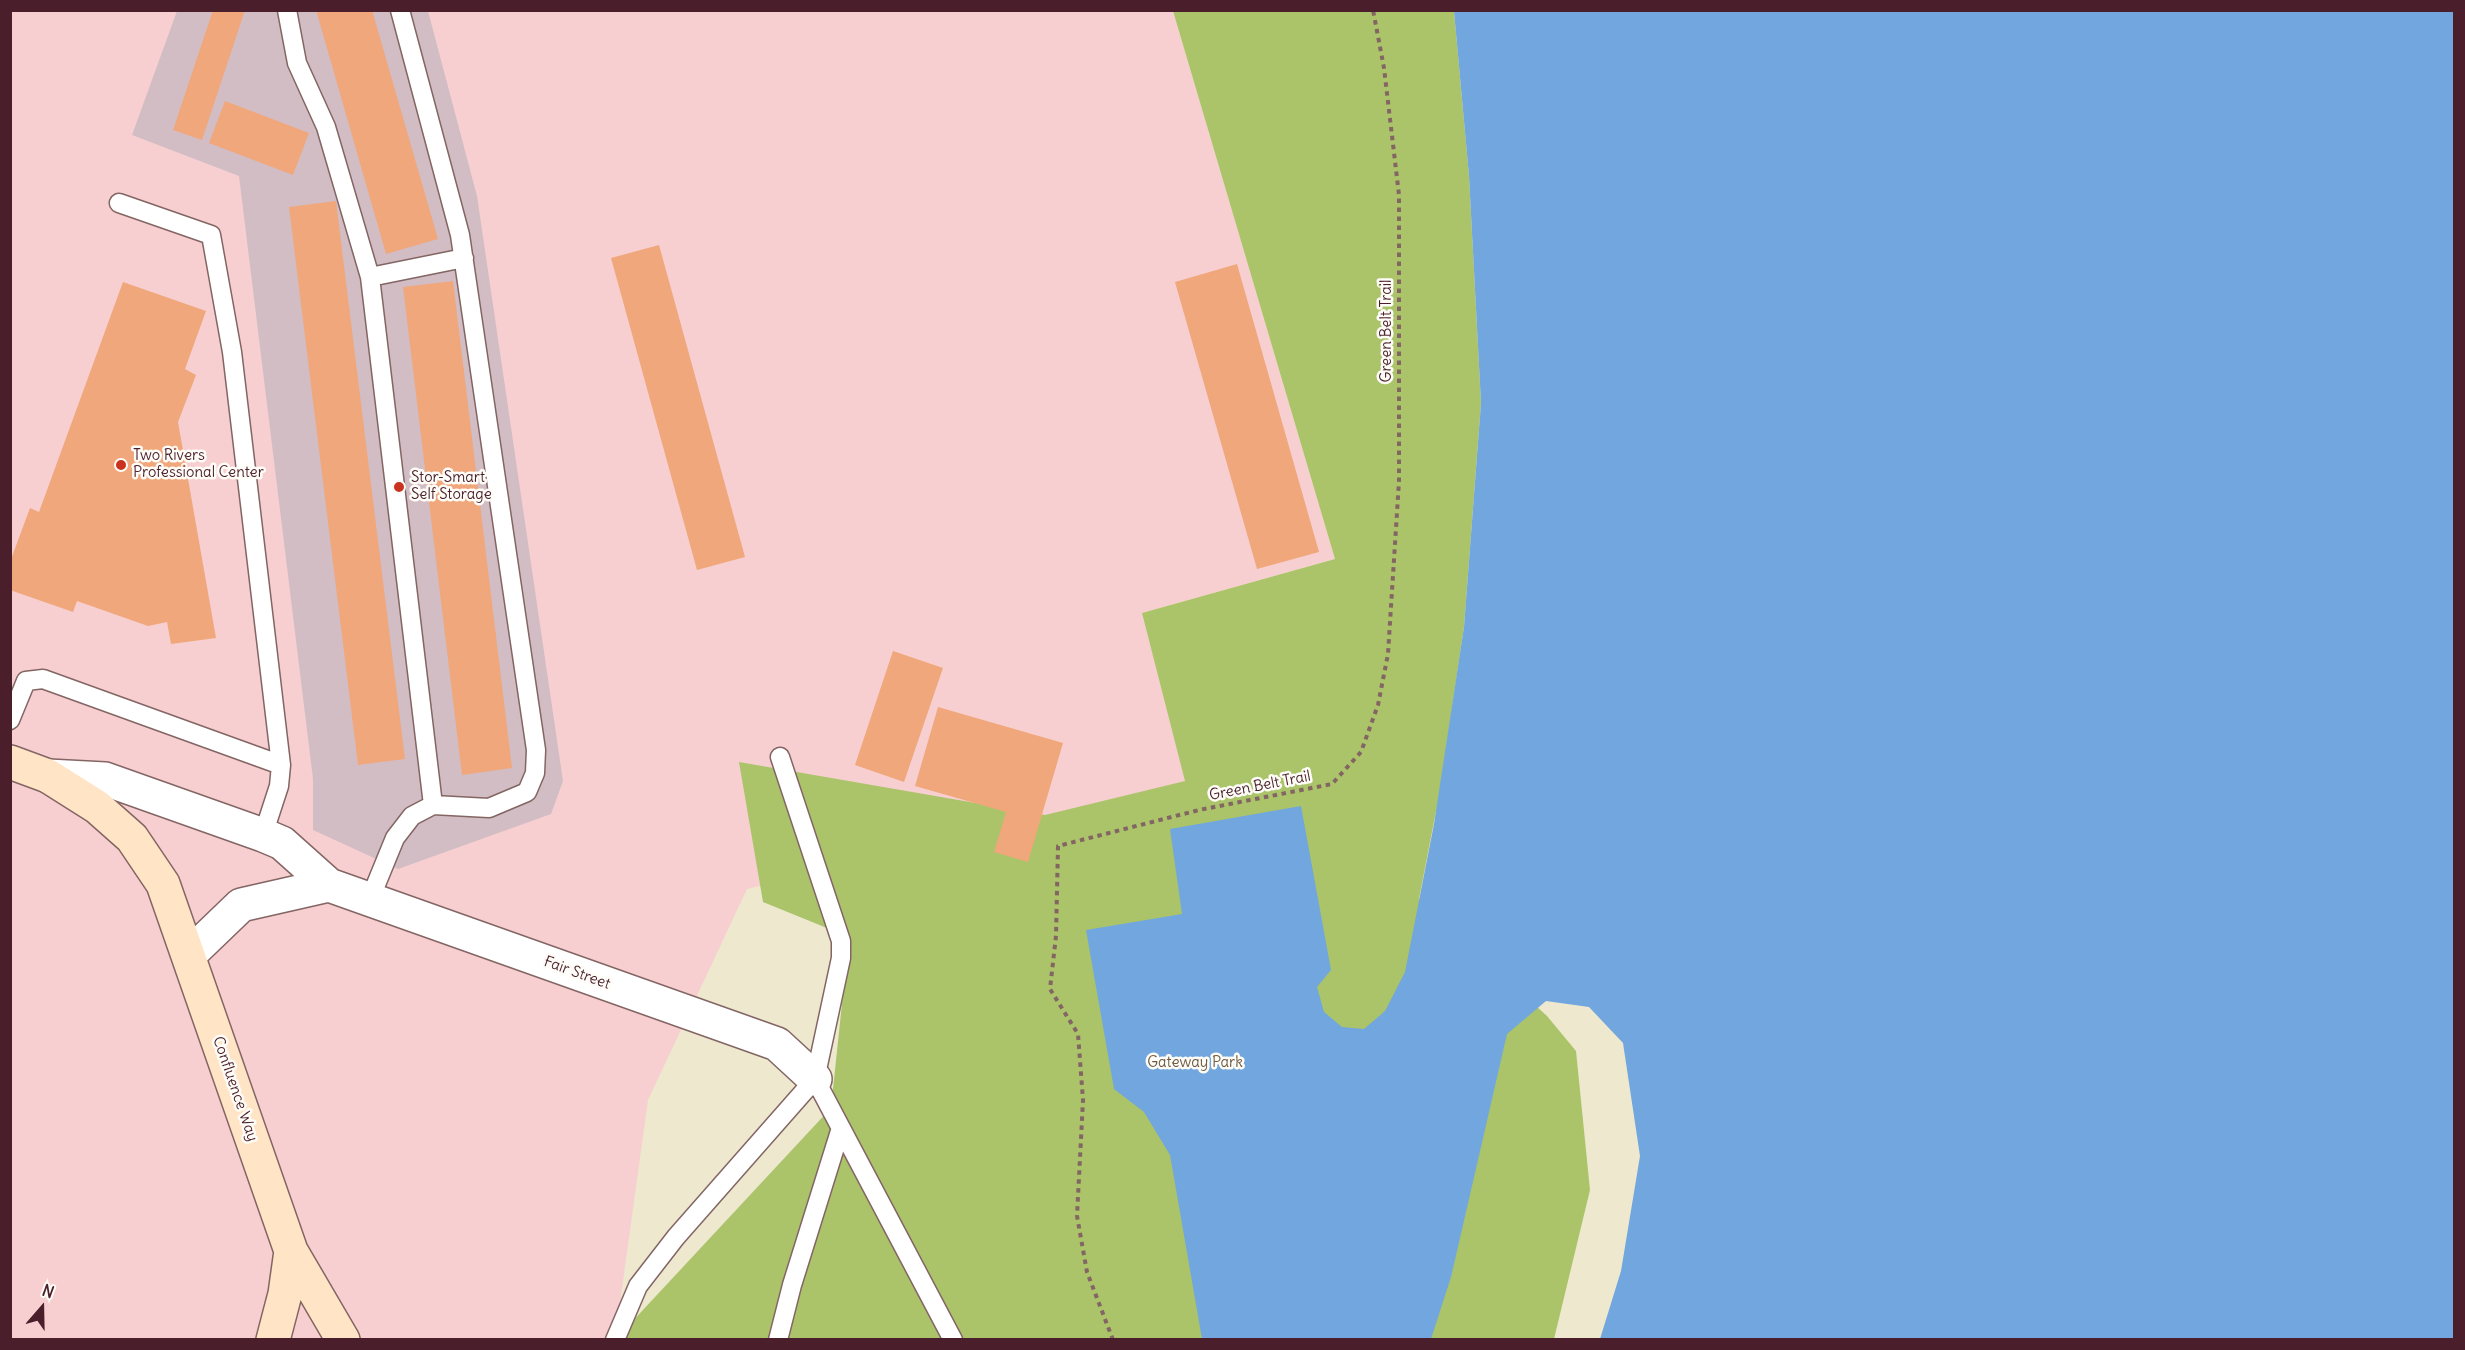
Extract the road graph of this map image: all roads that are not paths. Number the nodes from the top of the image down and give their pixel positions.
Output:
1 (287, 10) edge
2 (400, 10) edge
3 (119, 203) dead end
4 (464, 258) junction
5 (370, 277) junction
6 (10, 720) edge
7 (780, 756) dead end
8 (10, 762) edge
9 (281, 765) junction
10 (48, 776) junction
11 (433, 805) junction
12 (263, 835) junction
13 (132, 838) joint
14 (329, 885) junction
15 (370, 899) junction
16 (189, 955) junction
17 (815, 1079) junction
18 (841, 1128) junction
19 (291, 1251) junction
20 (273, 1340) edge
21 (343, 1340) edge
22 (615, 1340) edge
23 (778, 1340) edge
24 (953, 1340) edge

1 - 5 lane
2 - 4 lane
3 - 9 lane
4 - 5 lane
4 - 11 lane
5 - 11 lane
6 - 9 lane
7 - 17 lane
8 - 10 street, Fair Street
9 - 12 lane
10 - 12 street, Fair Street
10 - 13 street, Fair Street
11 - 15 lane
12 - 14 street, Fair Street
13 - 16 street, Confluence Way
14 - 15 street, Fair Street
14 - 16 street
15 - 17 street, Fair Street
16 - 19 street, Confluence Way
17 - 18 lane
17 - 22 lane
18 - 23 lane
18 - 24 lane
19 - 20 street
19 - 21 street, Confluence Way

